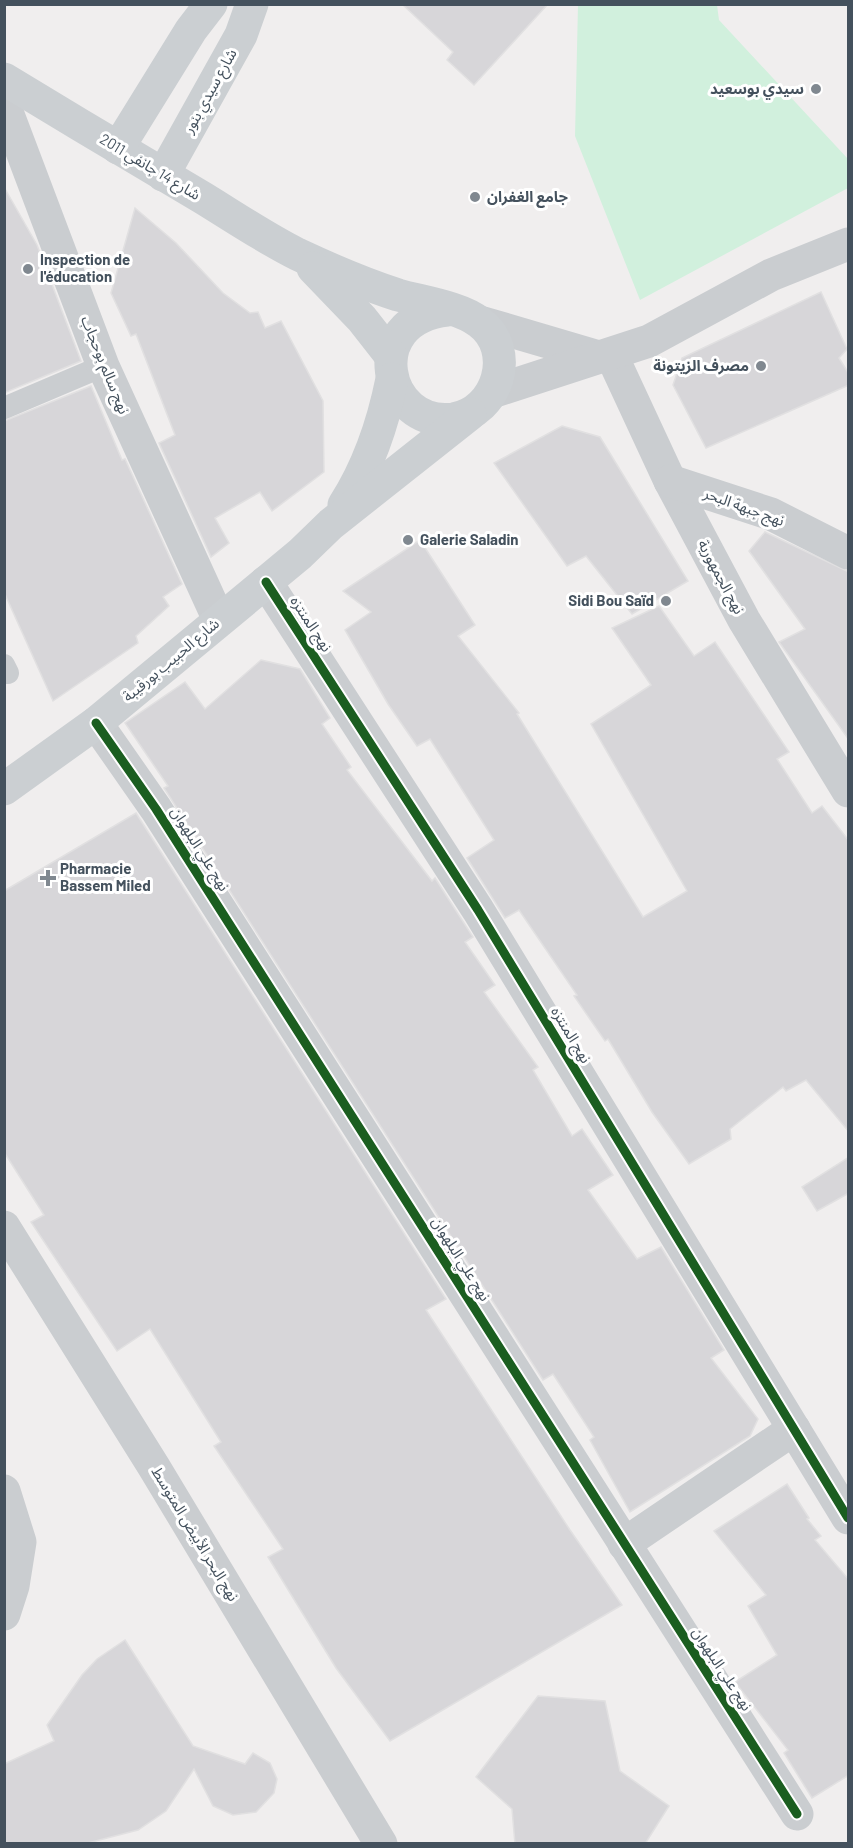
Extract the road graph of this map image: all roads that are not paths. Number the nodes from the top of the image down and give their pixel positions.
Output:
1 (211, 4) edge
2 (252, 4) edge
3 (4, 79) edge
4 (4, 104) edge
5 (118, 148) junction
6 (163, 175) junction
7 (849, 244) edge
8 (296, 253) junction
9 (447, 310) junction
10 (480, 322) junction
11 (605, 355) junction
12 (103, 366) junction
13 (391, 368) junction
14 (482, 402) junction
15 (4, 408) edge
16 (670, 481) junction
17 (331, 524) junction
18 (849, 553) edge
19 (266, 582) junction
20 (219, 620) junction
21 (96, 723) junction
22 (4, 789) edge
23 (849, 791) edge
24 (4, 1227) edge
25 (794, 1429) junction
26 (4, 1491) edge
27 (846, 1510) edge
28 (624, 1544) junction
29 (4, 1614) edge
30 (797, 1814) dead end
31 (381, 1844) edge

1 - 5 main road
2 - 6 main road, شارع سيدي بنور
3 - 5 main road, شارع 14 جانفي 2011
4 - 12 street, نهج سالم بوحجاب
5 - 6 main road, شارع 14 جانفي 2011
6 - 8 main road, شارع 14 جانفي 2011
7 - 11 street
8 - 9 main road, شارع 14 جانفي 2011
8 - 13 main road, شارع 14 جانفي 2011
9 - 10 main road
9 - 13 main road
10 - 11 street
10 - 14 main road
11 - 14 street
11 - 16 street, نهج الجمهورية
12 - 15 lane
12 - 20 street, نهج سالم بوحجاب
13 - 14 main road
13 - 17 main road, شارع الحبيب بورقيبة
14 - 17 main road, شارع الحبيب بورقيبة
16 - 18 street, نهج جبهة البحر
16 - 23 street, نهج الجمهورية
17 - 19 main road, شارع الحبيب بورقيبة
19 - 20 main road, شارع الحبيب بورقيبة
19 - 25 street, نهج المنتزه
20 - 21 main road, شارع الحبيب بورقيبة
21 - 22 main road, شارع الحبيب بورقيبة
21 - 28 street, نهج علي البلهوان
24 - 31 street, نهج البحر الأبيض المتوسط
25 - 27 street, نهج المنتزه
25 - 28 street
26 - 29 street
28 - 30 street, نهج علي البلهوان

